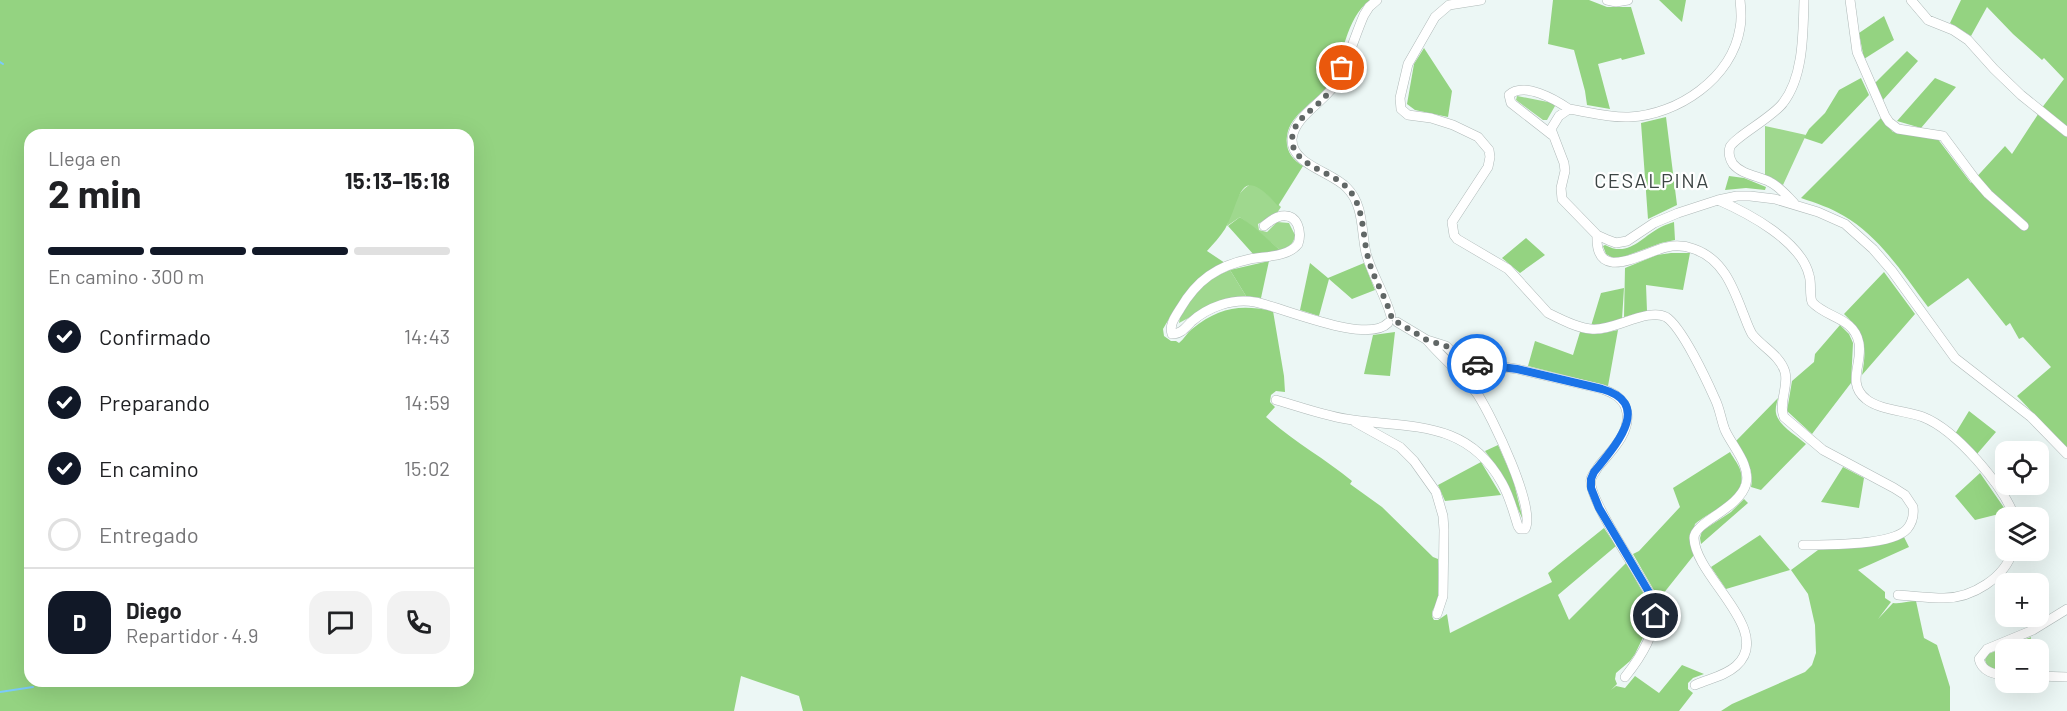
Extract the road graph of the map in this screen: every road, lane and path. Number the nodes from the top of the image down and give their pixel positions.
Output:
1 (1377, 0) edge
2 (1481, 0) edge
3 (1607, 0) edge
4 (1628, 0) edge
5 (1740, 0) edge
6 (1804, 0) edge
7 (1850, 0) edge
8 (1911, 0) edge
9 (1569, 109) junction
10 (2067, 132) edge
11 (1552, 135) junction
12 (1718, 200) junction
13 (1796, 205) junction
14 (1264, 226) dead end
15 (2024, 226) dead end
16 (1597, 235) junction
17 (1392, 320) junction
18 (1427, 340) junction
19 (1276, 400) dead end
20 (1350, 420) junction
21 (2067, 454) edge
22 (2010, 507) edge
23 (1803, 545) dead end
24 (2009, 561) edge
25 (1898, 595) dead end
26 (2067, 609) edge
27 (1437, 614) dead end
28 (2012, 639) edge
29 (1995, 646) edge
30 (1995, 674) edge
31 (2049, 676) edge
32 (1625, 677) dead end
33 (2067, 677) edge
34 (1695, 685) dead end

1 - 17 street
2 - 34 street
3 - 4 street
5 - 9 street
6 - 13 street
7 - 15 street
8 - 10 street
9 - 11 street
9 - 11 street
11 - 16 street
12 - 13 street
12 - 16 street
12 - 22 street
13 - 21 street
14 - 17 street
16 - 23 street
17 - 18 street
18 - 20 street
18 - 32 street
19 - 20 street
20 - 27 street
24 - 25 street
26 - 28 street
29 - 30 street
31 - 33 street

